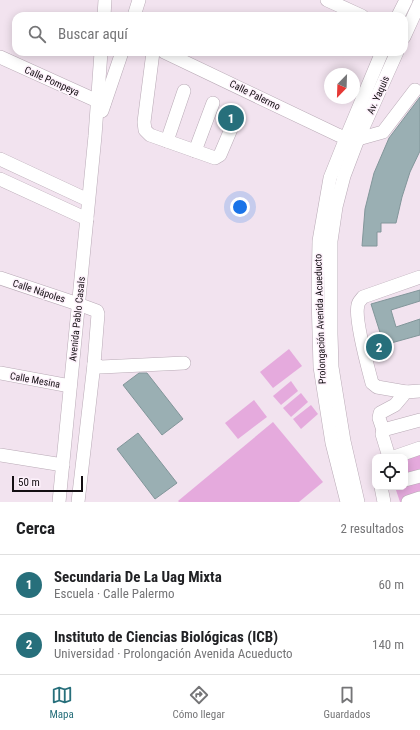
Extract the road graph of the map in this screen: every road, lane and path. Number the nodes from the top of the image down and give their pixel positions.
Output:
1 (105, 0) edge
2 (139, 0) edge
3 (327, 0) edge
4 (406, 0) edge
5 (420, 2) edge
6 (104, 12) edge
7 (135, 12) edge
8 (353, 12) edge
9 (400, 12) edge
10 (408, 28) edge
11 (101, 56) edge
12 (120, 56) edge
13 (153, 56) edge
14 (172, 56) edge
15 (381, 56) edge
16 (396, 56) edge
17 (0, 57) edge
18 (415, 90) dead end
19 (184, 92) dead end
20 (101, 102) junction
21 (213, 103) dead end
22 (237, 115) dead end
23 (352, 138) junction
24 (167, 141) junction
25 (196, 151) junction
26 (0, 159) edge
27 (0, 179) edge
28 (88, 200) junction
29 (87, 219) junction
30 (420, 277) edge
31 (0, 278) edge
32 (78, 304) junction
33 (184, 363) dead end
34 (94, 364) junction
35 (326, 367) junction
36 (0, 374) edge
37 (70, 386) junction
38 (420, 391) edge
39 (406, 392) junction
40 (420, 420) edge
41 (383, 430) junction
42 (420, 448) edge
43 (388, 454) edge
44 (403, 454) edge
45 (0, 455) edge
46 (63, 466) junction
47 (420, 476) edge
48 (408, 479) edge
49 (382, 490) edge
50 (420, 498) edge
51 (59, 502) edge
52 (78, 502) edge
53 (347, 502) edge
54 (358, 502) edge
55 (384, 502) edge
56 (408, 502) edge

1 - 6 street
2 - 7 street
3 - 8 street
4 - 9 street
5 - 10 street
11 - 20 street, Avenida Pablo Casals
12 - 20 street, Avenida Pablo Casals
13 - 24 street
14 - 23 street, Calle Palermo
15 - 23 street, Av. Yaquis
16 - 23 street, Av. Yaquis
17 - 20 street, Calle Pompeya
18 - 23 street
19 - 24 street
20 - 28 street, Avenida Pablo Casals
21 - 25 street
22 - 25 street
23 - 35 street, Prolongación Avenida Acueducto
24 - 25 street
26 - 28 street
27 - 29 street
28 - 29 street, Avenida Pablo Casals
29 - 32 street, Avenida Pablo Casals
30 - 39 street
31 - 32 street, Calle Nápoles
32 - 34 street, Calle Nápoles
32 - 37 street, Avenida Pablo Casals
33 - 34 street
34 - 52 street
35 - 53 street, Prolongación Avenida Acueducto
35 - 54 street, Prolongación Avenida Acueducto
36 - 37 street, Calle Mesina
37 - 46 street, Avenida Pablo Casals
38 - 39 street
39 - 41 street
40 - 41 street
41 - 43 street
42 - 44 street
45 - 46 street
46 - 51 street, Avenida Pablo Casals
47 - 48 street
49 - 55 street
50 - 56 street

